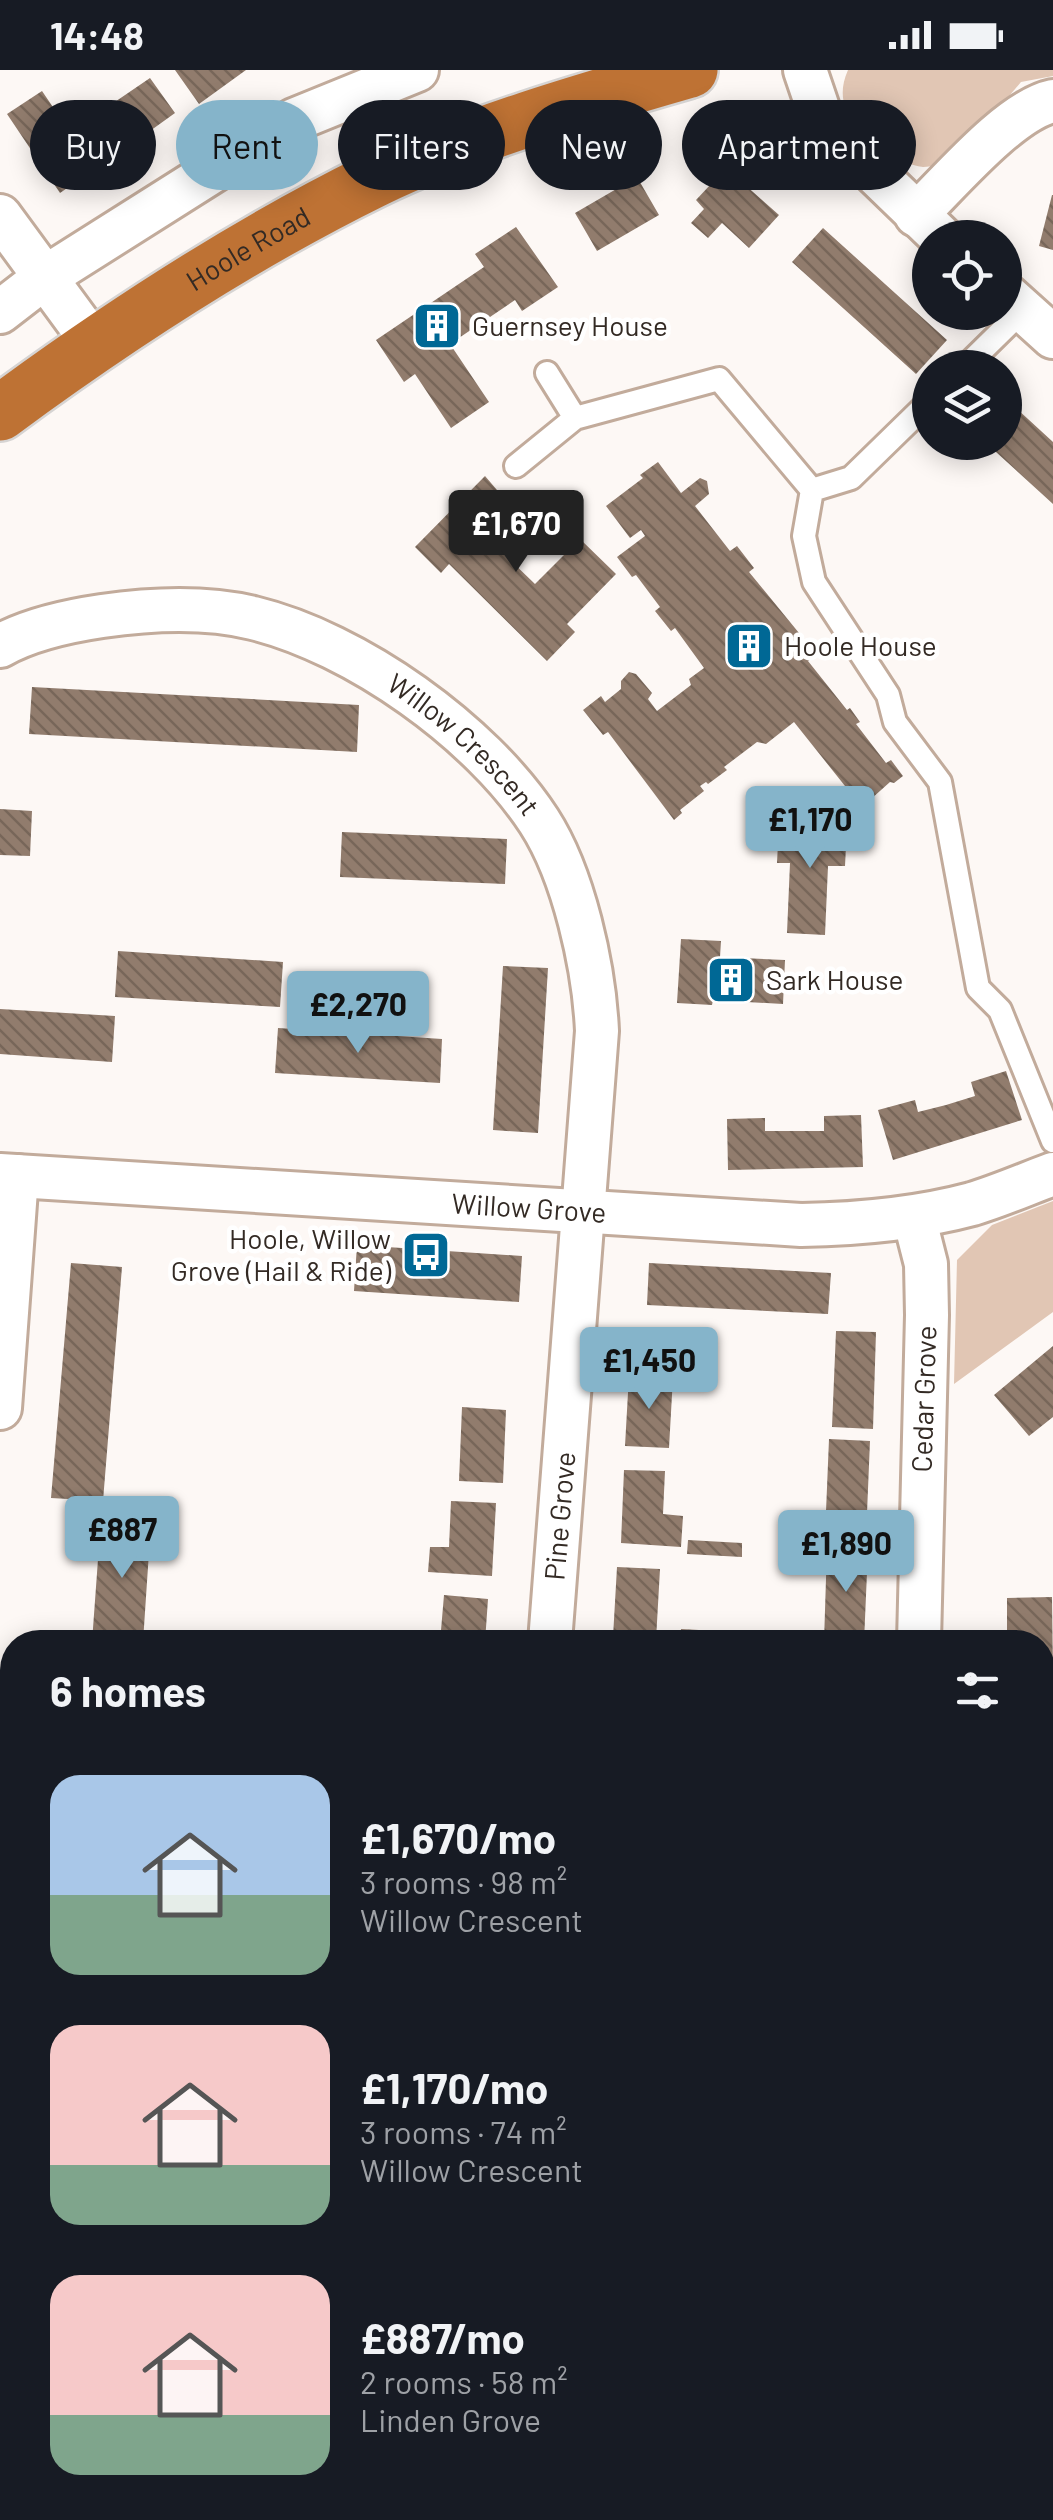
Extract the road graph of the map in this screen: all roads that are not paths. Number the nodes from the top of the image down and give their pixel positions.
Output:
1 (417, 70) edge
2 (690, 70) edge
3 (805, 70) edge
4 (579, 85) edge
5 (1053, 100) edge
6 (0, 216) edge
7 (923, 220) edge
8 (934, 220) edge
9 (44, 278) junction
10 (0, 312) edge
11 (1027, 314) edge
12 (94, 344) junction
13 (985, 350) edge
14 (548, 373) dead end
15 (0, 413) edge
16 (575, 418) junction
17 (912, 419) edge
18 (516, 466) dead end
19 (812, 490) junction
20 (0, 646) edge
21 (1053, 1141) edge
22 (1053, 1174) edge
23 (9, 1176) edge
24 (584, 1209) junction
25 (914, 1218) junction
26 (0, 1408) edge
27 (551, 1630) edge
28 (919, 1630) edge

1 - 9 street
2 - 4 highway, Hoole Road
3 - 7 street
4 - 12 highway, Hoole Road
5 - 8 street
6 - 9 street
9 - 10 street
9 - 12 street
11 - 13 lane
12 - 15 highway, Hoole Road
14 - 16 lane
16 - 18 lane
16 - 19 lane
17 - 19 lane
19 - 21 lane
20 - 24 street, Willow Crescent
22 - 25 street, Willow Grove
23 - 24 street, Willow Grove
23 - 26 street
24 - 25 street, Willow Grove
24 - 27 street, Pine Grove
25 - 28 street, Cedar Grove

